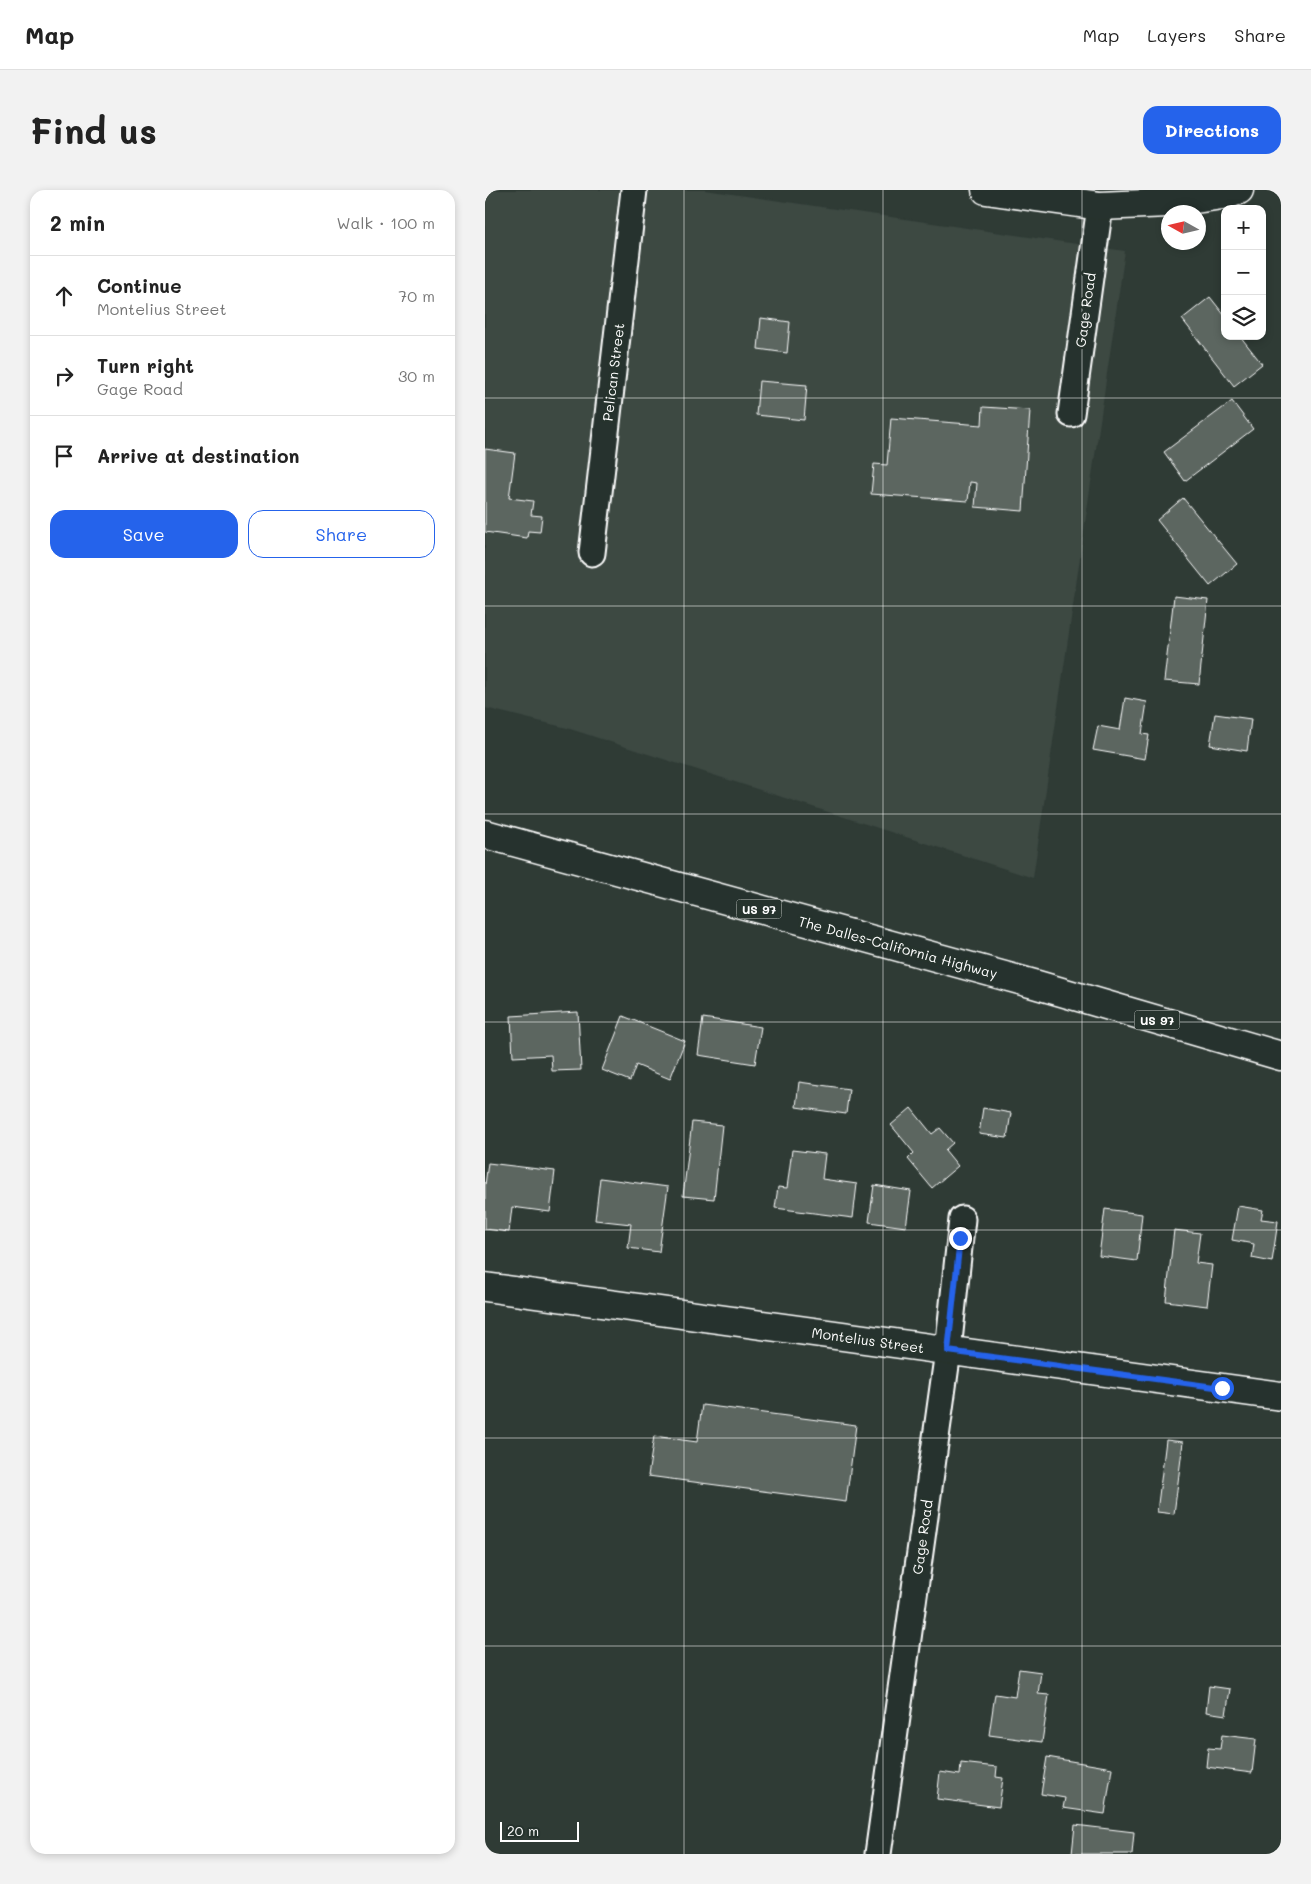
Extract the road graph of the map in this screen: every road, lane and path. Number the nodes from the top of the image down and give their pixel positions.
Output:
1 (634, 190) edge
2 (986, 190) edge
3 (1239, 190) edge
4 (1100, 206) junction
5 (1071, 414) dead end
6 (592, 553) dead end
7 (485, 834) edge
8 (1281, 1056) edge
9 (962, 1219) dead end
10 (485, 1287) edge
11 (948, 1351) junction
12 (1281, 1396) edge
13 (878, 1854) edge

1 - 6 street, Pelican Street
2 - 4 main road
3 - 4 main road
4 - 5 street, Gage Road
7 - 8 main road, The Dalles-California Highway / US 97
9 - 11 street, Gage Road
10 - 11 main road, Montelius Street
11 - 12 main road, Montelius Street
11 - 13 street, Gage Road

